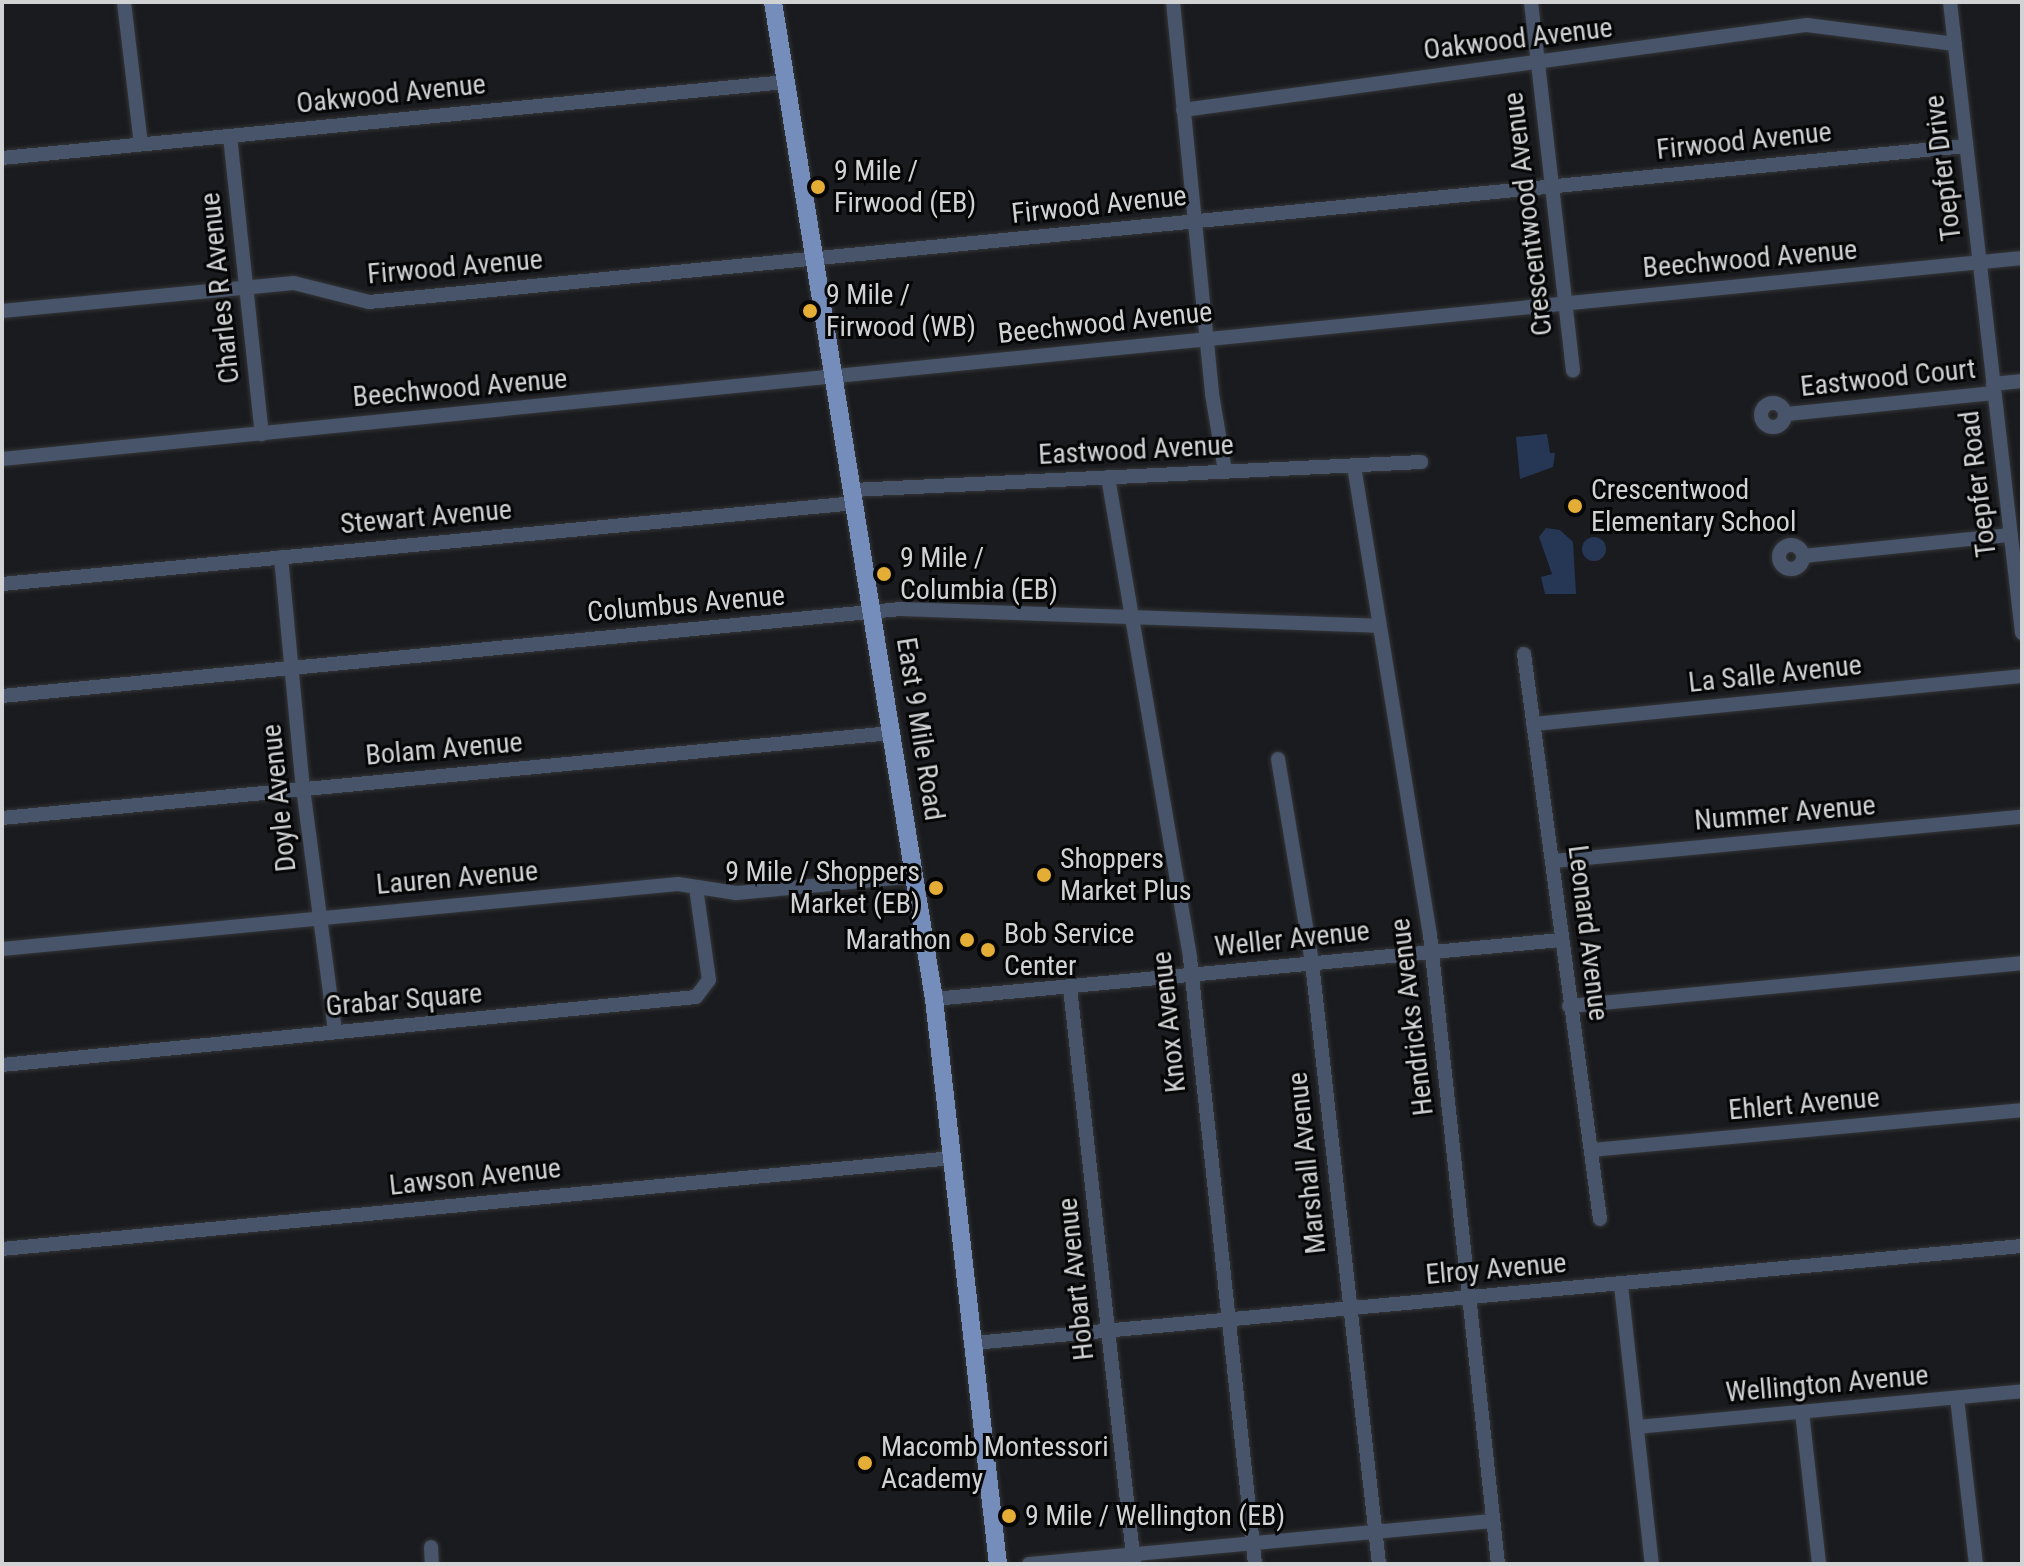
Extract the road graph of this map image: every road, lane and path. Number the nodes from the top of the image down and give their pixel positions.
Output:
1 (124, 2) edge
2 (773, 2) edge
3 (1173, 2) edge
4 (1531, 2) edge
5 (1950, 2) edge
6 (1955, 44) junction
7 (1537, 63) junction
8 (786, 82) junction
9 (1183, 110) junction
10 (230, 136) junction
11 (141, 144) junction
12 (1966, 146) junction
13 (2, 158) edge
14 (1552, 186) junction
15 (1195, 221) junction
16 (2022, 258) edge
17 (816, 259) junction
18 (1980, 263) junction
19 (246, 288) junction
20 (1564, 303) junction
21 (2, 311) edge
22 (1987, 329) joint
23 (1206, 339) junction
24 (1573, 371) dead end
25 (836, 377) junction
26 (2022, 381) edge
27 (1993, 388) junction
28 (1787, 414) dead end
29 (262, 434) junction
30 (2, 459) edge
31 (1421, 462) dead end
32 (1354, 466) junction
33 (1225, 471) junction
34 (1108, 477) junction
35 (2022, 495) edge
36 (854, 496) junction
37 (2006, 496) junction
38 (2011, 535) junction
39 (1803, 556) dead end
40 (281, 557) junction
41 (2, 584) edge
42 (2020, 606) edge
43 (873, 611) junction
44 (1130, 618) junction
45 (1378, 626) junction
46 (2022, 633) edge
47 (1524, 654) dead end
48 (292, 667) junction
49 (2022, 676) edge
50 (2, 696) edge
51 (1533, 724) junction
52 (892, 733) junction
53 (1278, 759) dead end
54 (303, 788) junction
55 (2022, 817) edge
56 (2, 818) edge
57 (1553, 861) junction
58 (915, 876) junction
59 (696, 888) junction
60 (319, 917) junction
61 (1560, 940) junction
62 (2, 949) edge
63 (1431, 952) junction
64 (1312, 963) junction
65 (2022, 963) edge
66 (1191, 975) junction
67 (1070, 988) junction
68 (934, 999) junction
69 (1569, 1006) junction
70 (335, 1032) junction
71 (2, 1065) edge
72 (2022, 1110) edge
73 (1592, 1150) junction
74 (953, 1158) junction
75 (1600, 1219) dead end
76 (2022, 1246) edge
77 (2, 1249) edge
78 (1621, 1285) junction
79 (1469, 1297) junction
80 (1349, 1310) junction
81 (1227, 1321) junction
82 (1108, 1332) junction
83 (974, 1343) junction
84 (2022, 1391) edge
85 (1957, 1398) junction
86 (1802, 1412) junction
87 (1637, 1427) junction
88 (1493, 1521) junction
89 (1376, 1532) junction
90 (1253, 1543) junction
91 (431, 1547) dead end
92 (1133, 1559) edge
93 (432, 1564) edge
94 (998, 1564) edge
95 (1029, 1564) edge
96 (1255, 1564) edge
97 (1379, 1564) edge
98 (1498, 1564) edge
99 (1652, 1564) edge
100 (1819, 1564) edge
101 (1976, 1564) edge

1 - 11 street
2 - 8 main road, East 9 Mile Road
3 - 9 street
4 - 7 street, Crescentwood Avenue
5 - 6 street, Toepfer Drive
6 - 7 street, Oakwood Avenue
6 - 12 street, Toepfer Drive
7 - 9 street, Oakwood Avenue
7 - 14 street, Crescentwood Avenue
8 - 10 street, Oakwood Avenue
8 - 17 main road, East 9 Mile Road
9 - 15 street
10 - 11 street, Oakwood Avenue
10 - 19 street, Charles R Avenue
11 - 13 street, Oakwood Avenue
12 - 14 street, Firwood Avenue
12 - 18 street, Toepfer Drive
14 - 15 street, Firwood Avenue
14 - 20 street, Crescentwood Avenue
15 - 17 street, Firwood Avenue
15 - 23 street
16 - 18 street, Beechwood Avenue
17 - 19 street, Firwood Avenue
17 - 25 main road, East 9 Mile Road
18 - 20 street, Beechwood Avenue
18 - 22 street, Toepfer Drive
19 - 21 street, Firwood Avenue
19 - 29 street, Charles R Avenue
20 - 23 street, Beechwood Avenue
20 - 24 street, Crescentwood Avenue
22 - 27 street, Toepfer Road
23 - 25 street, Beechwood Avenue
23 - 33 street
25 - 29 street, Beechwood Avenue
25 - 36 main road, East 9 Mile Road
26 - 27 street, Eastwood Court
27 - 28 street, Eastwood Court
27 - 37 street, Toepfer Road
29 - 30 street, Beechwood Avenue
31 - 32 street, Eastwood Avenue
32 - 33 street, Eastwood Avenue
32 - 45 street, Hendricks Avenue
33 - 34 street, Eastwood Avenue
34 - 36 street, Eastwood Avenue
34 - 44 street, Knox Avenue
35 - 37 street
36 - 40 street, Stewart Avenue
36 - 43 main road, East 9 Mile Road
37 - 38 street, Toepfer Road
38 - 39 street
38 - 42 street, Toepfer Road
40 - 41 street, Stewart Avenue
40 - 48 street, Doyle Avenue
42 - 46 street, Toepfer Road
43 - 44 street, Columbus Avenue
43 - 48 street, Columbus Avenue
43 - 52 main road, East 9 Mile Road
44 - 45 street, Columbus Avenue
44 - 66 street, Knox Avenue
45 - 63 street, Hendricks Avenue
47 - 51 street, Leonard Avenue
48 - 50 street, Columbus Avenue
48 - 54 street, Doyle Avenue
49 - 51 street, La Salle Avenue
51 - 57 street, Leonard Avenue
52 - 54 street, Bolam Avenue
52 - 58 main road, East 9 Mile Road
53 - 64 street, Marshall Avenue
54 - 56 street, Bolam Avenue
54 - 60 street, Doyle Avenue
55 - 57 street, Nummer Avenue
57 - 61 street, Leonard Avenue
58 - 59 street, Lauren Avenue
58 - 68 main road, East 9 Mile Road
59 - 60 street, Lauren Avenue
59 - 70 street, Grabar Square
60 - 62 street, Lauren Avenue
60 - 70 street, Doyle Avenue
61 - 63 street, Weller Avenue
61 - 69 street, Leonard Avenue
63 - 64 street, Weller Avenue
63 - 79 street, Hendricks Avenue
64 - 66 street, Weller Avenue
64 - 80 street, Marshall Avenue
65 - 69 street
66 - 67 street, Weller Avenue
66 - 81 street, Knox Avenue
67 - 68 street, Weller Avenue
67 - 82 street, Hobart Avenue
68 - 74 main road, East 9 Mile Road
69 - 73 street, Leonard Avenue
70 - 71 street, Grabar Square
72 - 73 street, Ehlert Avenue
73 - 75 street, Leonard Avenue
74 - 77 street, Lawson Avenue
74 - 83 main road, East 9 Mile Road
76 - 78 street, Elroy Avenue
78 - 79 street, Elroy Avenue
78 - 87 street
79 - 80 street, Elroy Avenue
79 - 88 street, Hendricks Avenue
80 - 81 street, Elroy Avenue
80 - 89 street, Marshall Avenue
81 - 82 street, Elroy Avenue
81 - 90 street, Knox Avenue
82 - 83 street, Elroy Avenue
82 - 92 street, Hobart Avenue
83 - 94 main road, East 9 Mile Road
84 - 85 street, Wellington Avenue
85 - 86 street, Wellington Avenue
85 - 101 street
86 - 87 street, Wellington Avenue
86 - 100 street
87 - 99 street
88 - 89 street
88 - 98 street, Hendricks Avenue
89 - 90 street
89 - 97 street, Marshall Avenue
90 - 92 street
90 - 96 street, Knox Avenue
91 - 93 street
92 - 95 street

